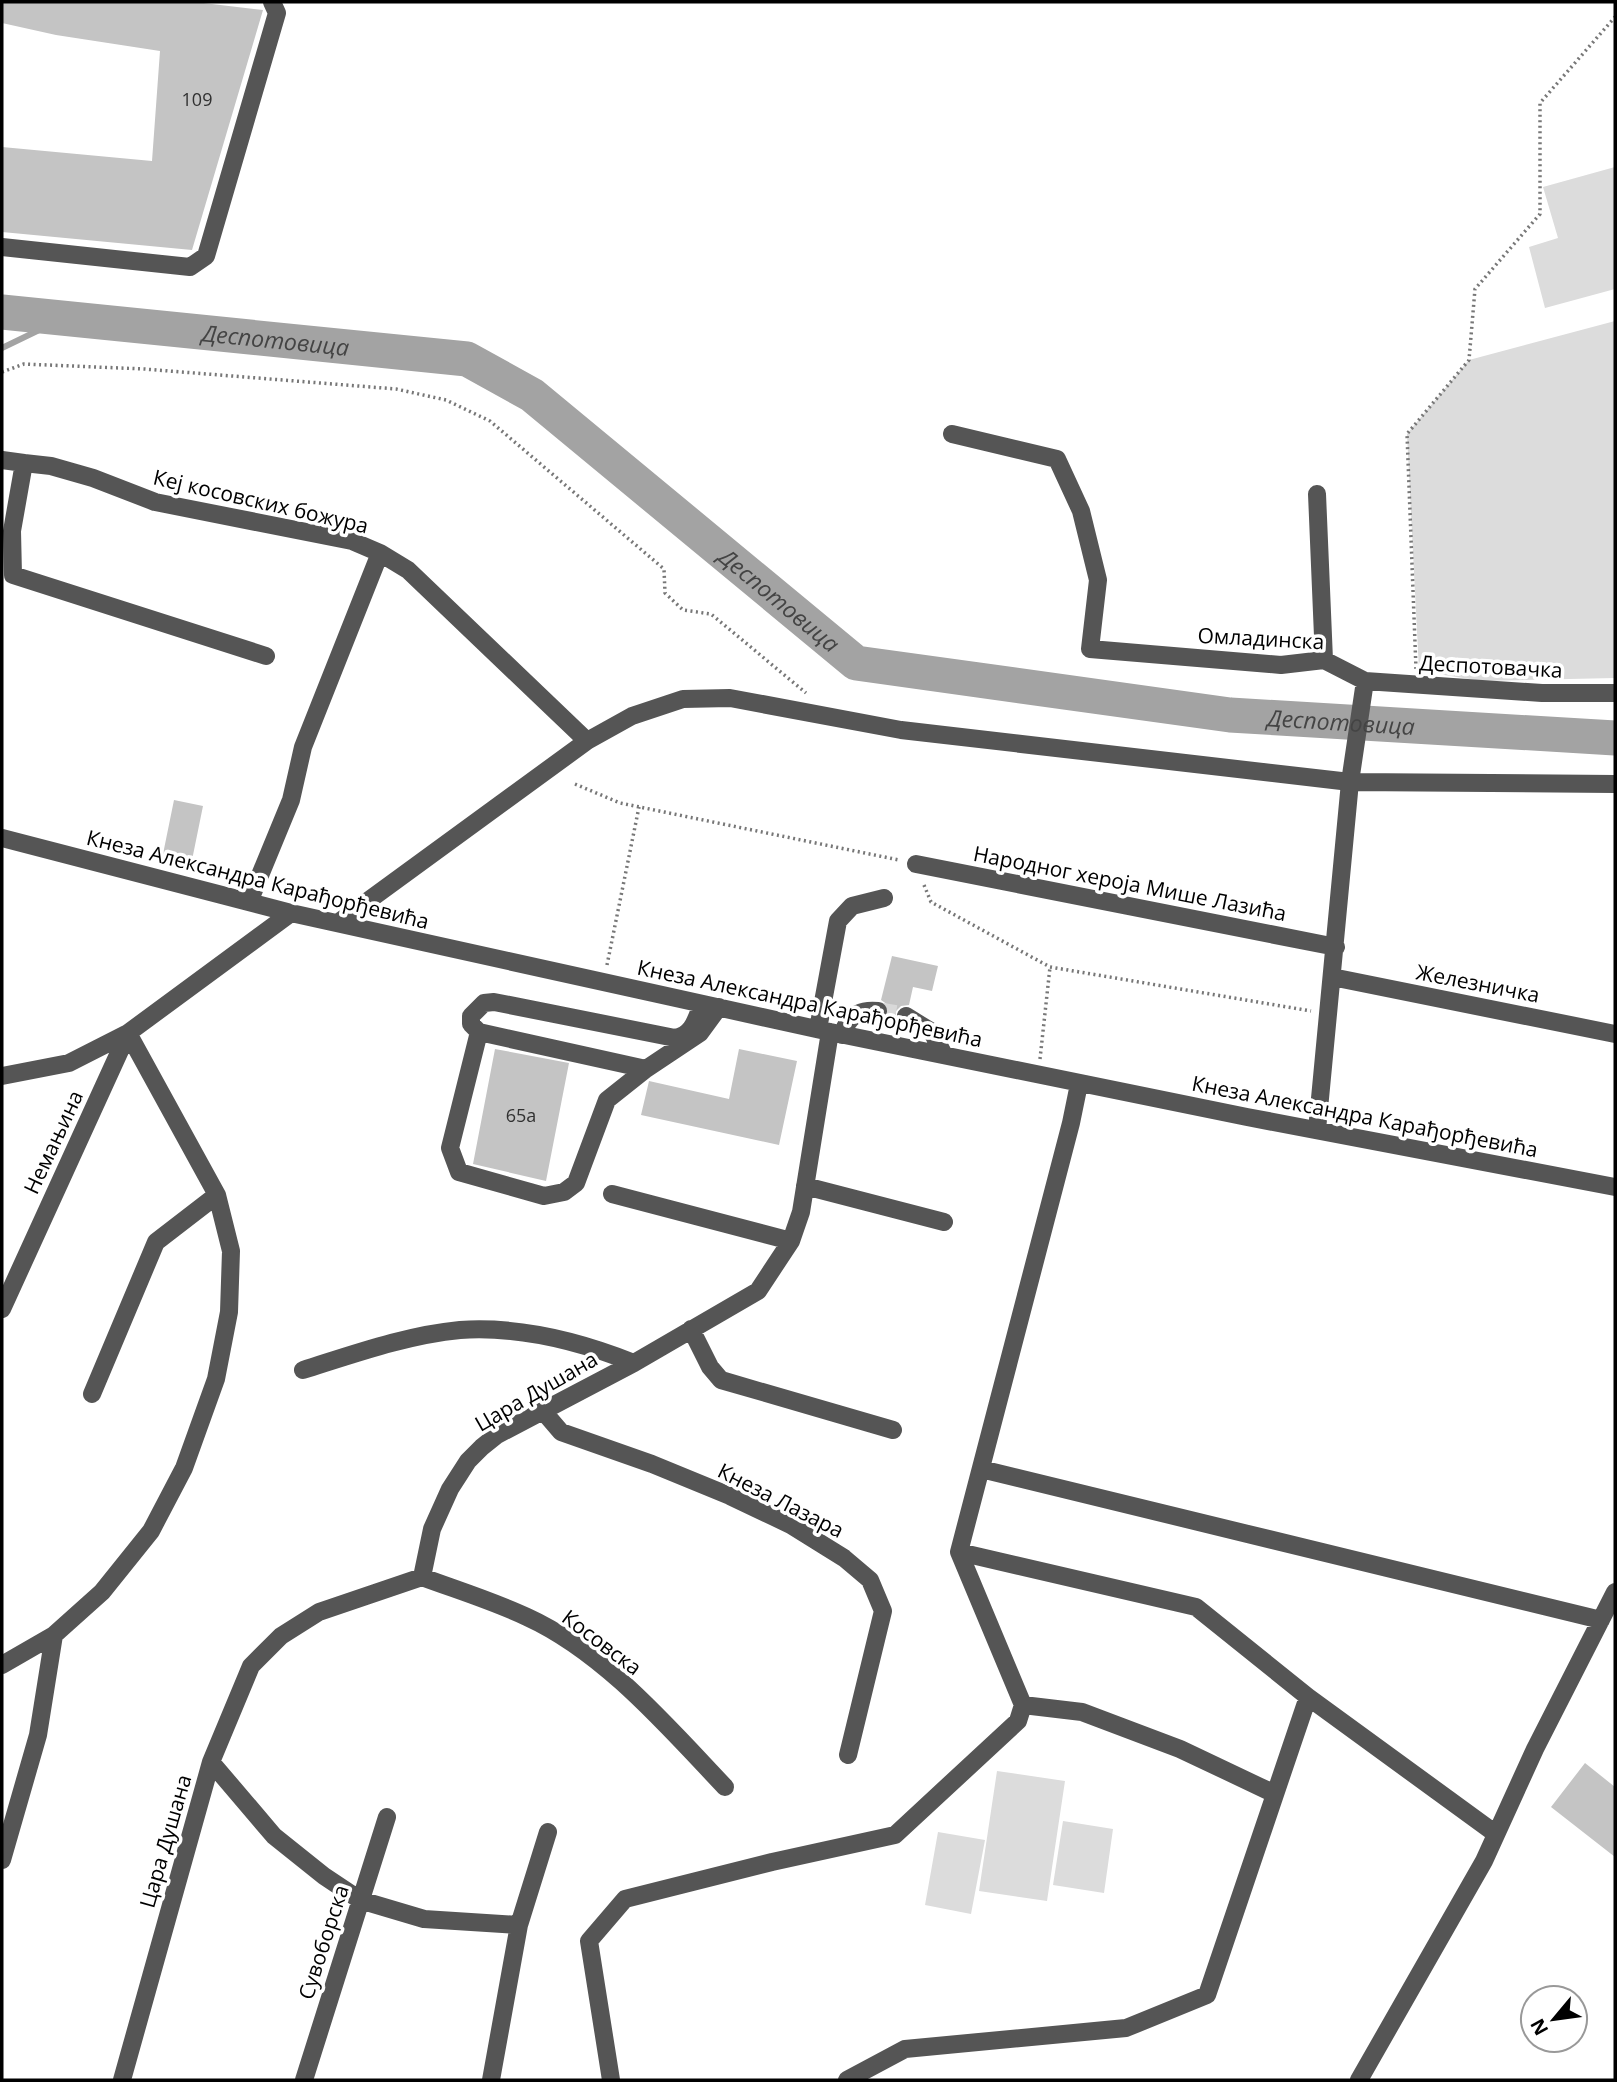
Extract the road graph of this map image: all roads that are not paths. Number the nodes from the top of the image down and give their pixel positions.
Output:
1 (272, 2) edge
2 (2, 247) edge
3 (952, 433) dead end
4 (2, 460) edge
5 (24, 463) junction
6 (1317, 494) dead end
7 (380, 553) junction
8 (266, 656) dead end
9 (1324, 660) junction
10 (1363, 689) junction
11 (1615, 694) edge
12 (587, 741) junction
13 (1350, 782) junction
14 (1615, 784) edge
15 (2, 838) edge
16 (916, 864) road end
17 (884, 898) dead end
18 (249, 902) junction
19 (291, 913) junction
20 (339, 922) junction
21 (1336, 947) junction
22 (1332, 977) junction
23 (710, 1006) junction
24 (878, 1011) tunnel mouth
25 (906, 1016) tunnel mouth
26 (479, 1032) junction
27 (830, 1032) junction
28 (128, 1033) junction
29 (1615, 1034) edge
30 (944, 1055) junction
31 (646, 1069) junction
32 (2, 1076) edge
33 (1079, 1084) junction
34 (1317, 1130) junction
35 (805, 1186) junction
36 (1615, 1187) edge
37 (612, 1194) dead end
38 (217, 1195) junction
39 (944, 1222) dead end
40 (790, 1241) junction
41 (2, 1309) edge
42 (691, 1329) junction
43 (634, 1363) junction
44 (303, 1370) dead end
45 (92, 1394) dead end
46 (543, 1411) junction
47 (893, 1430) dead end
48 (981, 1469) junction
49 (959, 1552) junction
50 (422, 1577) junction
51 (1615, 1592) edge
52 (1601, 1619) junction
53 (54, 1635) junction
54 (2, 1665) edge
55 (1307, 1697) junction
56 (1023, 1705) junction
57 (848, 1755) dead end
58 (211, 1762) junction
59 (724, 1787) dead end
60 (1275, 1794) junction
61 (387, 1817) dead end
62 (548, 1832) dead end
63 (1496, 1834) junction
64 (2, 1860) edge
65 (360, 1900) junction
66 (519, 1925) junction
67 (122, 2080) edge
68 (304, 2080) edge
69 (491, 2080) edge
70 (611, 2080) edge
71 (847, 2080) edge
72 (1359, 2080) edge

1 - 2 street
3 - 9 street, Омладинска
4 - 5 street
5 - 7 street, Кеј косовских божура
5 - 8 street
6 - 9 street
7 - 12 street, Кеј косовских божура
7 - 18 street
9 - 10 street, Омладинска
10 - 11 street, Деспотовачка
10 - 13 street
12 - 13 street
12 - 20 street
13 - 14 street
13 - 21 street
15 - 18 street, Кнеза Александра Карађорђевића
16 - 21 street, Народног хероја Мише Лазића
17 - 27 street, Цара Душана
18 - 19 street, Кнеза Александра Карађорђевића
19 - 20 street, Кнеза Александра Карађорђевића
19 - 28 street
20 - 23 street, Кнеза Александра Карађорђевића
21 - 22 street
22 - 29 street, Железничка
22 - 34 street
23 - 26 street
23 - 27 street, Кнеза Александра Карађорђевића
23 - 31 street
24 - 27 street
25 - 30 street
26 - 31 street
26 - 31 street
27 - 30 street, Кнеза Александра Карађорђевића
27 - 35 street, Цара Душана
28 - 32 street
28 - 38 street
28 - 41 street, Немањина
30 - 33 street, Кнеза Александра Карађорђевића
33 - 34 street, Кнеза Александра Карађорђевића
33 - 48 street
34 - 36 street, Кнеза Александра Карађорђевића
35 - 39 street
35 - 40 street, Цара Душана
37 - 40 street
38 - 45 street
38 - 53 street
40 - 42 street, Цара Душана
42 - 43 street, Цара Душана
42 - 47 street
43 - 44 street
43 - 46 street, Цара Душана
46 - 50 street, Цара Душана
46 - 57 street, Кнеза Лазара
48 - 49 street
48 - 52 street
49 - 55 street
49 - 56 street
50 - 58 street, Цара Душана
50 - 59 street, Косовска
51 - 52 street
52 - 63 street
53 - 54 street
53 - 64 street
55 - 60 street
55 - 63 street
56 - 60 street
56 - 70 street
58 - 65 street
58 - 67 street, Цара Душана
60 - 71 street
61 - 65 street, Сувоборска
62 - 66 street
63 - 72 street
65 - 66 street
65 - 68 street, Сувоборска
66 - 69 street

